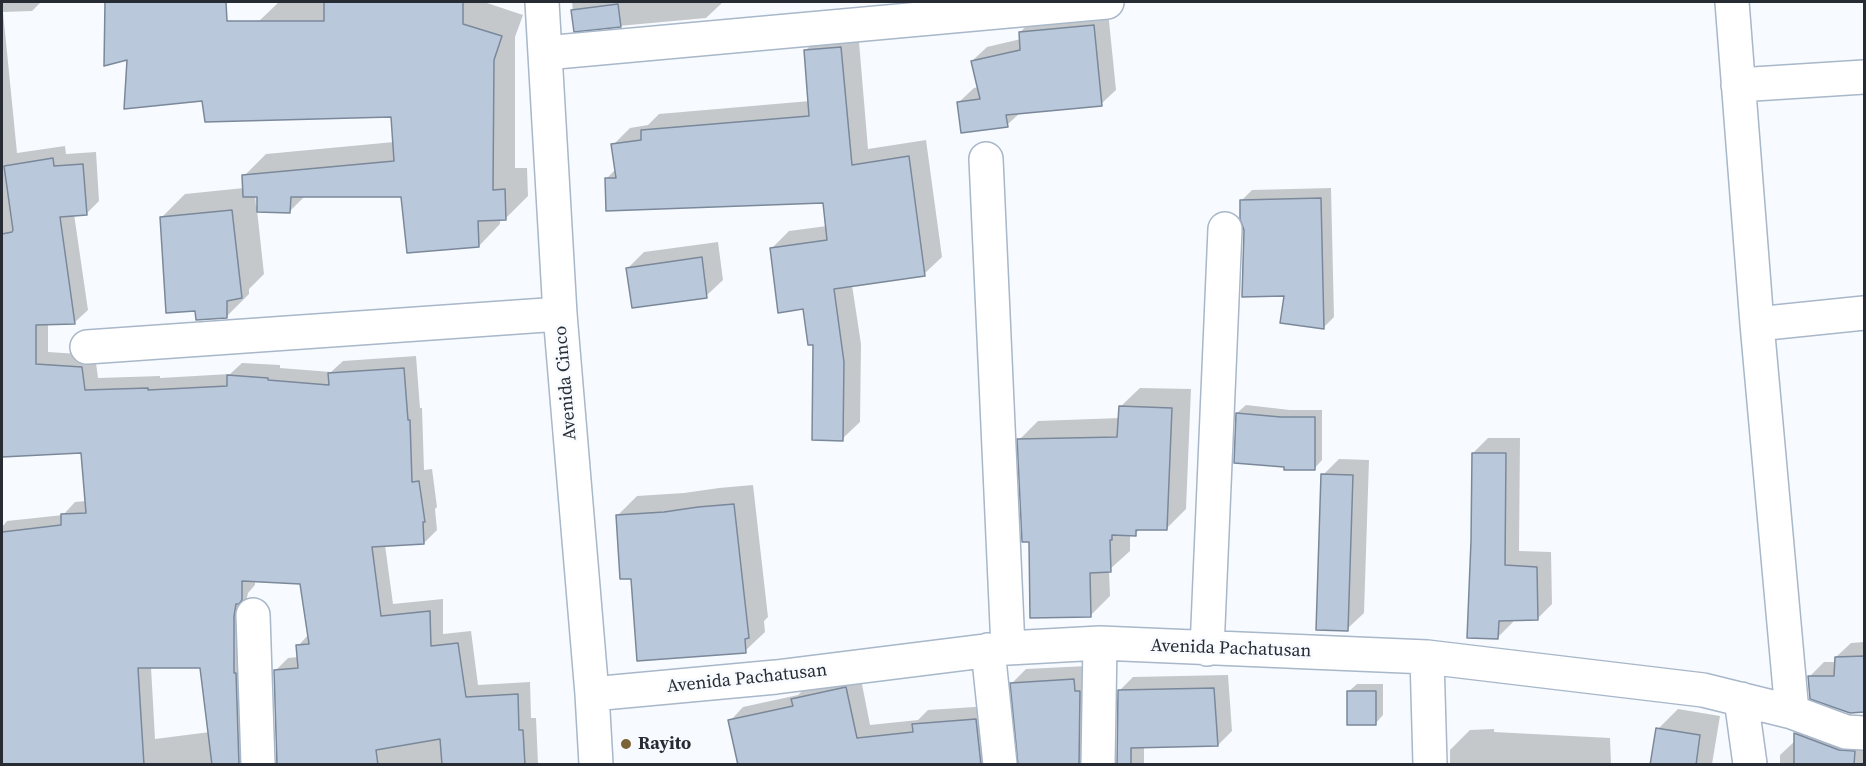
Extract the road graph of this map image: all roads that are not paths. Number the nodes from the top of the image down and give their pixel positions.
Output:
1 (542, 2) edge
2 (1107, 2) edge
3 (1731, 2) edge
4 (545, 54) junction
5 (1864, 77) edge
6 (1738, 85) junction
7 (986, 159) dead end
8 (1225, 229) dead end
9 (1864, 313) edge
10 (560, 314) junction
11 (1757, 324) junction
12 (87, 347) dead end
13 (253, 615) dead end
14 (1100, 643) junction
15 (998, 649) junction
16 (1207, 649) junction
17 (1427, 657) junction
18 (592, 694) junction
19 (1741, 699) junction
20 (1792, 712) junction
21 (1864, 732) edge
22 (258, 765) edge
23 (596, 765) edge
24 (1000, 765) edge
25 (1098, 765) edge
26 (1430, 765) edge
27 (1750, 765) edge

1 - 4 street, Avenida Cinco
2 - 4 street
3 - 6 street
4 - 10 street, Avenida Cinco
5 - 6 street
6 - 11 street
7 - 15 street
8 - 16 street
9 - 11 street
10 - 12 street
10 - 18 street, Avenida Cinco
11 - 20 street
13 - 22 street
14 - 15 street, Avenida Pachatusan
14 - 16 street, Avenida Pachatusan
14 - 25 street
15 - 18 street, Avenida Pachatusan
15 - 24 street
16 - 17 street, Avenida Pachatusan
17 - 19 street, Avenida Pachatusan
17 - 26 street
18 - 23 street, Avenida Cinco
19 - 20 street, Avenida Pachatusan
19 - 27 street
20 - 21 street, Avenida Pachatusan

